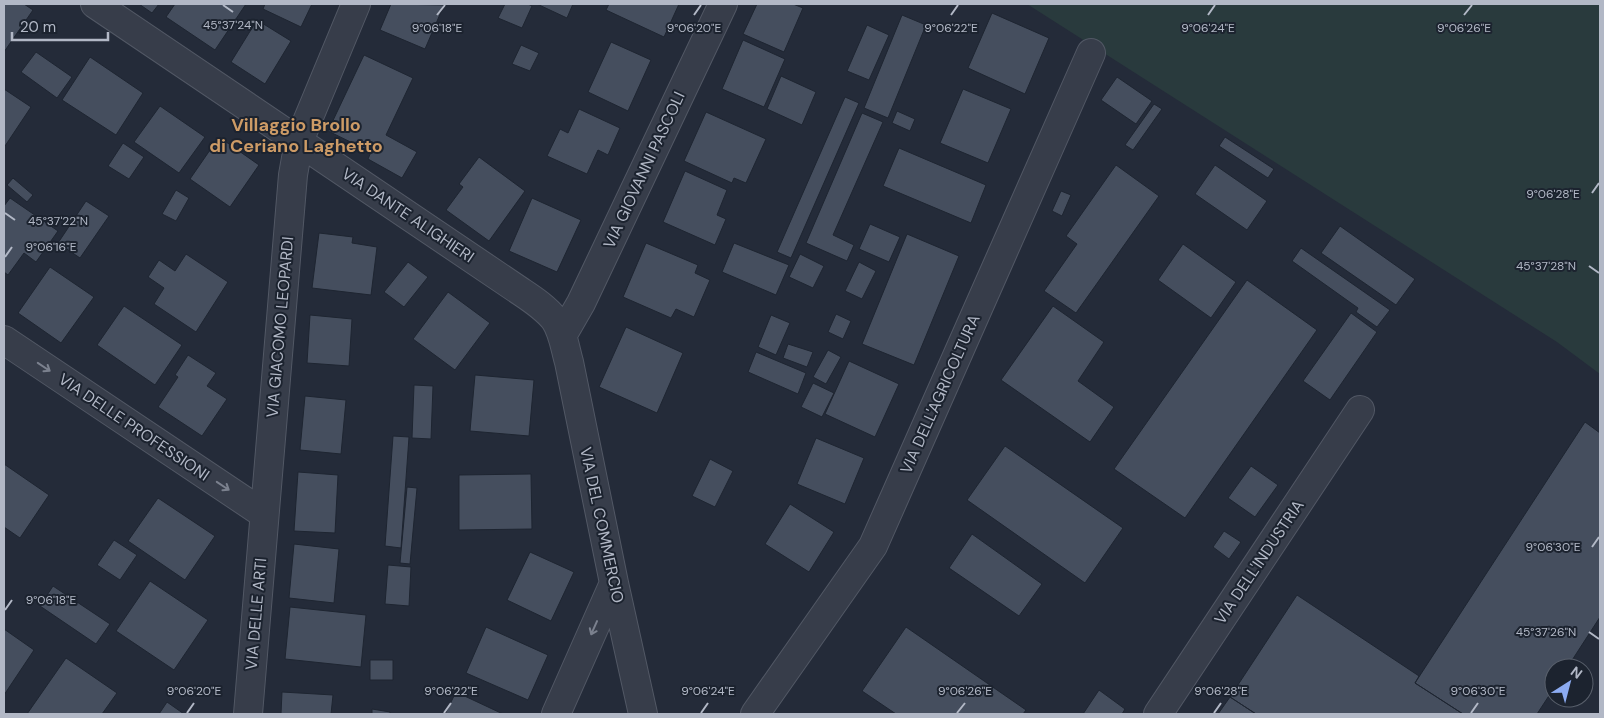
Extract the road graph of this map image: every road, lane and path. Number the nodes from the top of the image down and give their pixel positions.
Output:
1 (95, 4) edge
2 (356, 4) edge
3 (723, 4) edge
4 (1091, 53) dead end
5 (299, 141) junction
6 (562, 336) junction
7 (4, 340) edge
8 (1360, 410) dead end
9 (264, 514) junction
10 (614, 584) junction
11 (641, 712) edge
12 (248, 714) edge
13 (556, 714) edge
14 (755, 714) edge
15 (1158, 714) edge

1 - 5 street, VIA DANTE ALIGHIERI
2 - 5 street, VIA GIACOMO LEOPARDI
3 - 6 street, VIA GIOVANNI PASCOLI
4 - 14 street, VIA DELL'AGRICOLTURA
5 - 6 street, VIA DANTE ALIGHIERI
5 - 9 street, VIA GIACOMO LEOPARDI
6 - 10 street, VIA DEL COMMERCIO
7 -> 9 street, VIA DELLE PROFESSIONI
8 - 15 street, VIA DELL'INDUSTRIA
9 - 12 street, VIA DELLE ARTI
10 - 11 street, VIA DEL COMMERCIO
10 -> 13 street

